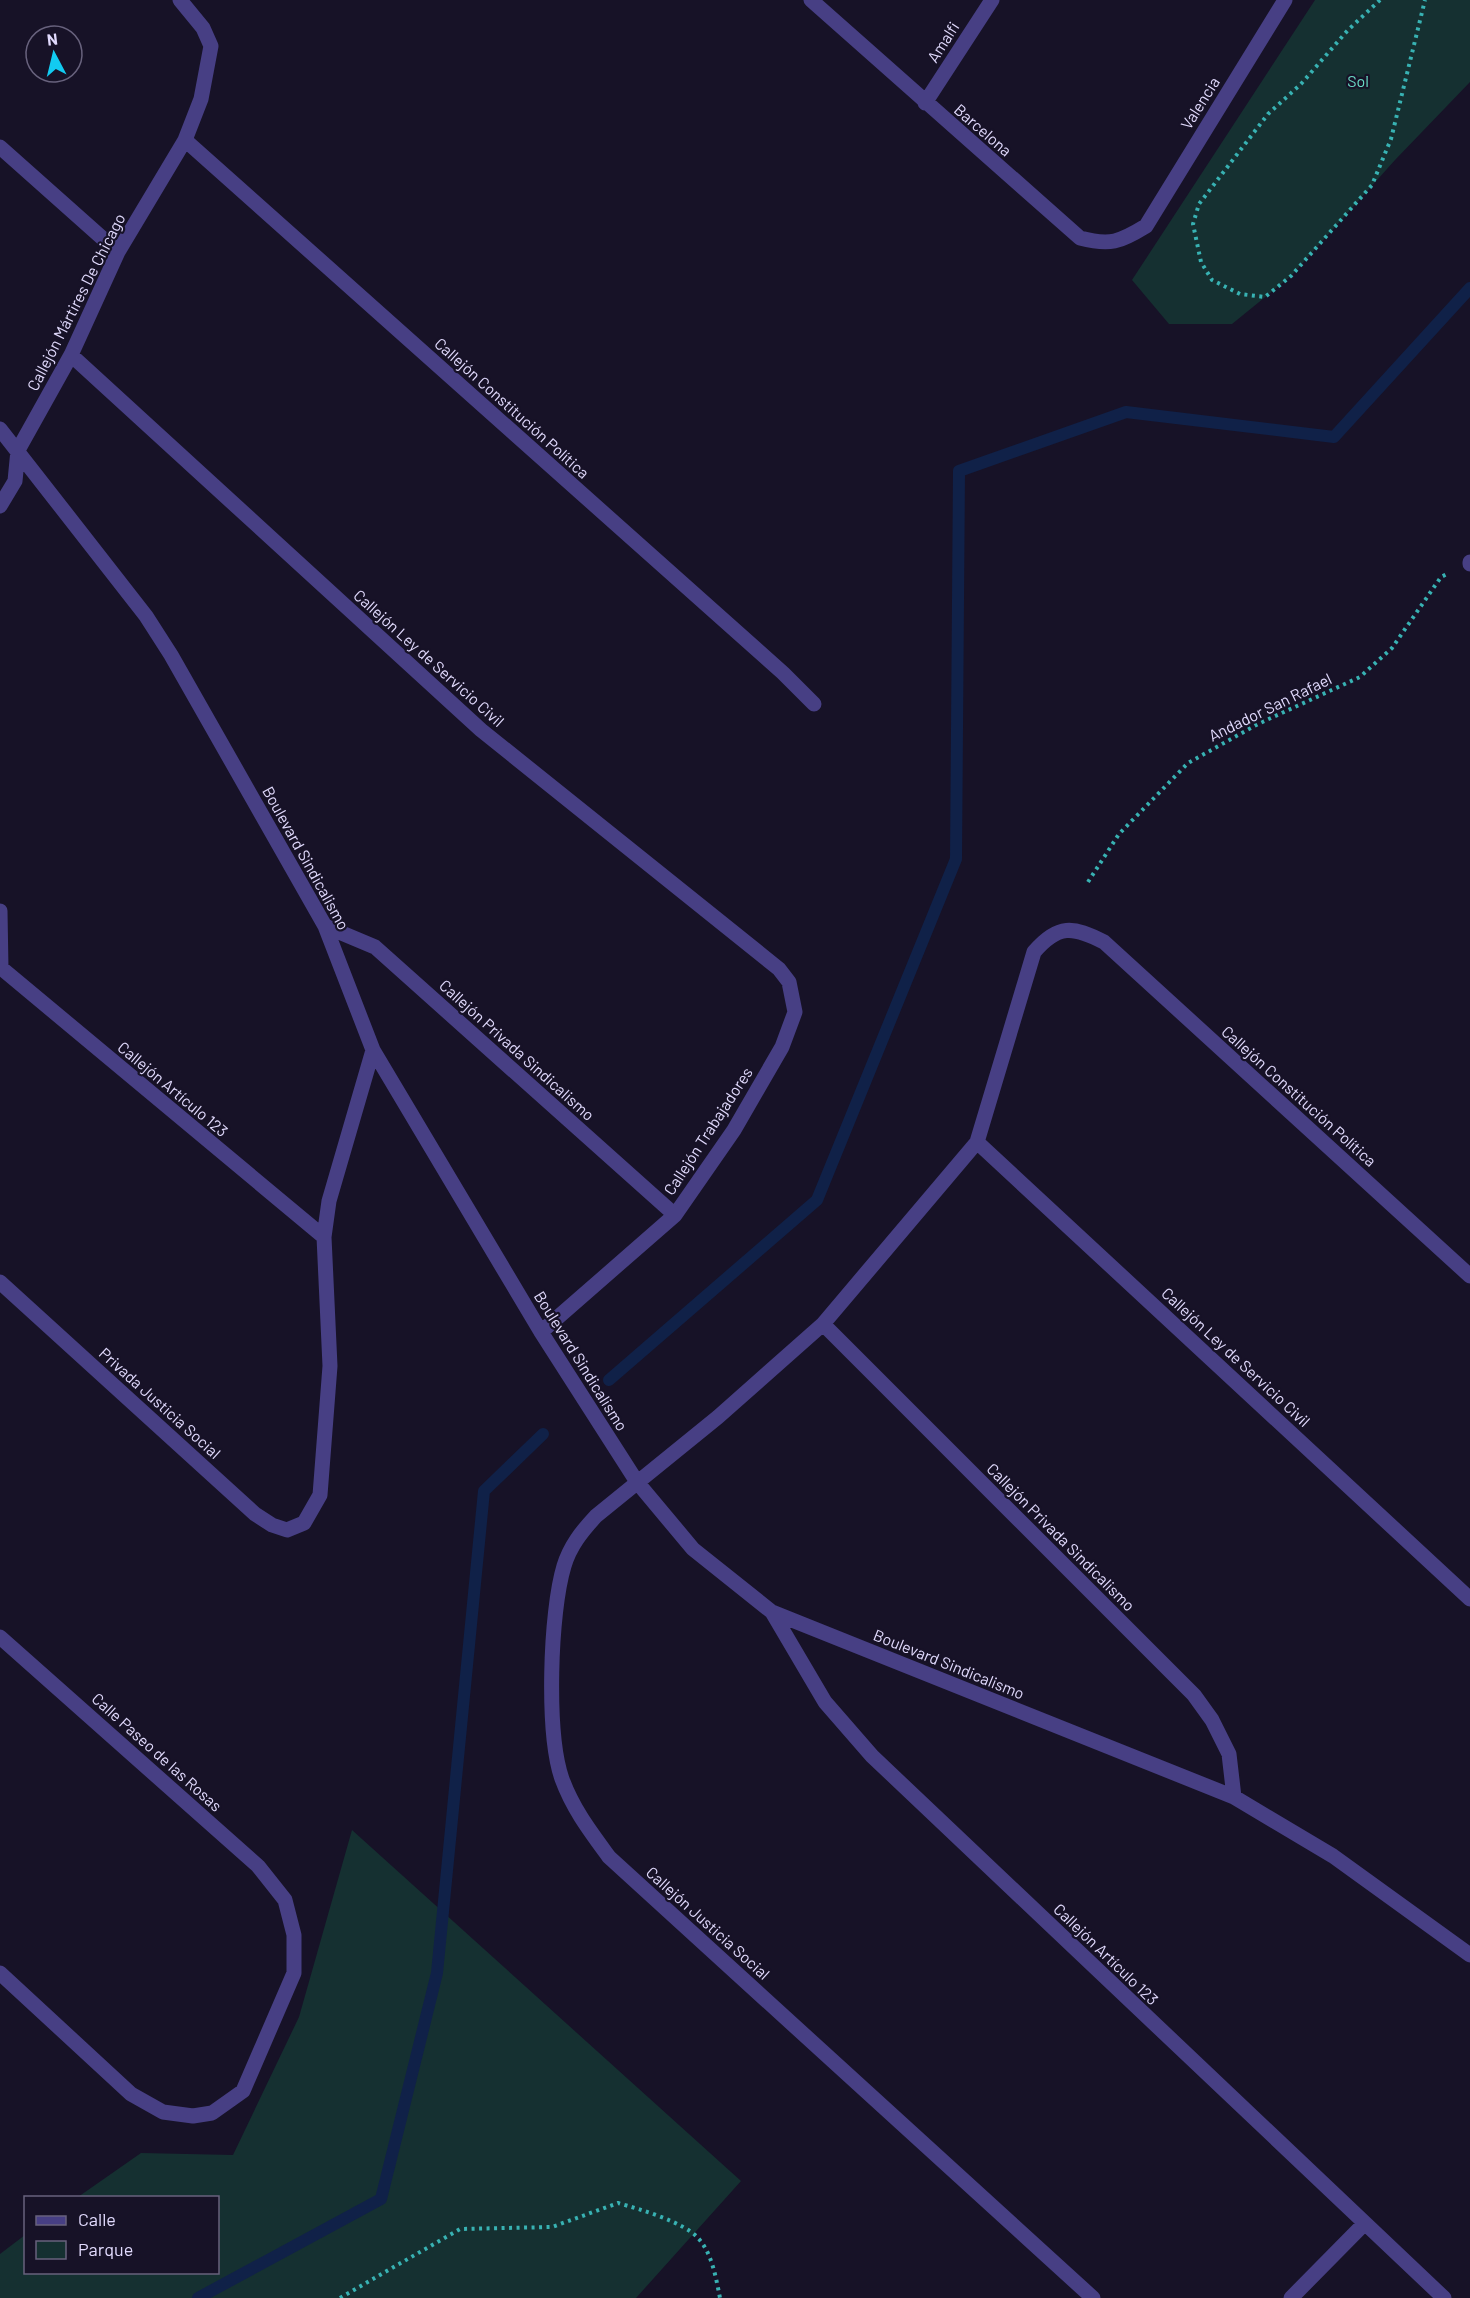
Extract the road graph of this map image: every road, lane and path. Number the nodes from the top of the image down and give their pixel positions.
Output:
1 (180, 0) edge
2 (811, 0) edge
3 (992, 0) edge
4 (1286, 0) edge
5 (1380, 0) edge
6 (1425, 0) edge
7 (925, 103) junction
8 (185, 140) junction
9 (0, 147) edge
10 (1146, 226) joint
11 (118, 252) junction
12 (71, 355) junction
13 (0, 429) edge
14 (18, 450) junction
15 (0, 506) edge
16 (1470, 563) edge
17 (814, 704) dead end
18 (1088, 882) dead end
19 (0, 911) edge
20 (325, 926) junction
21 (1, 968) edge
22 (780, 969) joint
23 (372, 1050) junction
24 (977, 1142) junction
25 (675, 1215) junction
26 (324, 1238) junction
27 (1470, 1276) edge
28 (0, 1282) edge
29 (823, 1324) junction
30 (541, 1332) junction
31 (637, 1482) junction
32 (1470, 1599) edge
33 (772, 1612) junction
34 (0, 1637) edge
35 (1234, 1797) junction
36 (1470, 1955) edge
37 (0, 1973) edge
38 (1364, 2224) junction
39 (340, 2298) edge
40 (720, 2298) edge
41 (1093, 2298) edge
42 (1291, 2298) edge
43 (1444, 2298) edge

1 - 8 street, Callejón Mártires De Chicago
2 - 7 street, Barcelona
3 - 7 street, Amalfi
4 - 10 street, Valencia
5 - 6 path
7 - 10 street, Barcelona
8 - 11 street, Callejón Mártires De Chicago
8 - 17 street, Callejón Constitución Política
9 - 11 street
11 - 12 street, Callejón Mártires De Chicago
12 - 14 street, Callejón Mártires De Chicago
12 - 22 street, Callejón Ley de Servicio Civil
13 - 14 street, Boulevard Sindicalismo
14 - 15 street, Callejón Mártires De Chicago
14 - 20 street, Boulevard Sindicalismo
16 - 18 path, Andador San Rafael
19 - 21 street
20 - 23 street, Boulevard Sindicalismo
20 - 25 street, Callejón Privada Sindicalismo
21 - 26 street, Callejón Artículo 123
22 - 25 street, Callejón Trabajadores
23 - 26 street
23 - 30 street, Boulevard Sindicalismo
24 - 27 street, Callejón Constitución Política
24 - 29 street, Callejón Justicia Social
24 - 32 street, Callejón Ley de Servicio Civil
25 - 30 street, Callejón Trabajadores
26 - 28 street, Privada Justicia Social
29 - 31 street, Callejón Justicia Social
29 - 35 street, Callejón Privada Sindicalismo
30 - 31 street, Boulevard Sindicalismo
31 - 33 street, Boulevard Sindicalismo
31 - 41 street, Callejón Justicia Social
33 - 35 street, Boulevard Sindicalismo
33 - 38 street, Callejón Artículo 123
34 - 37 street, Calle Paseo de las Rosas
35 - 36 street, Boulevard Sindicalismo
38 - 42 street
38 - 43 street, Callejón Artículo 123
39 - 40 path

